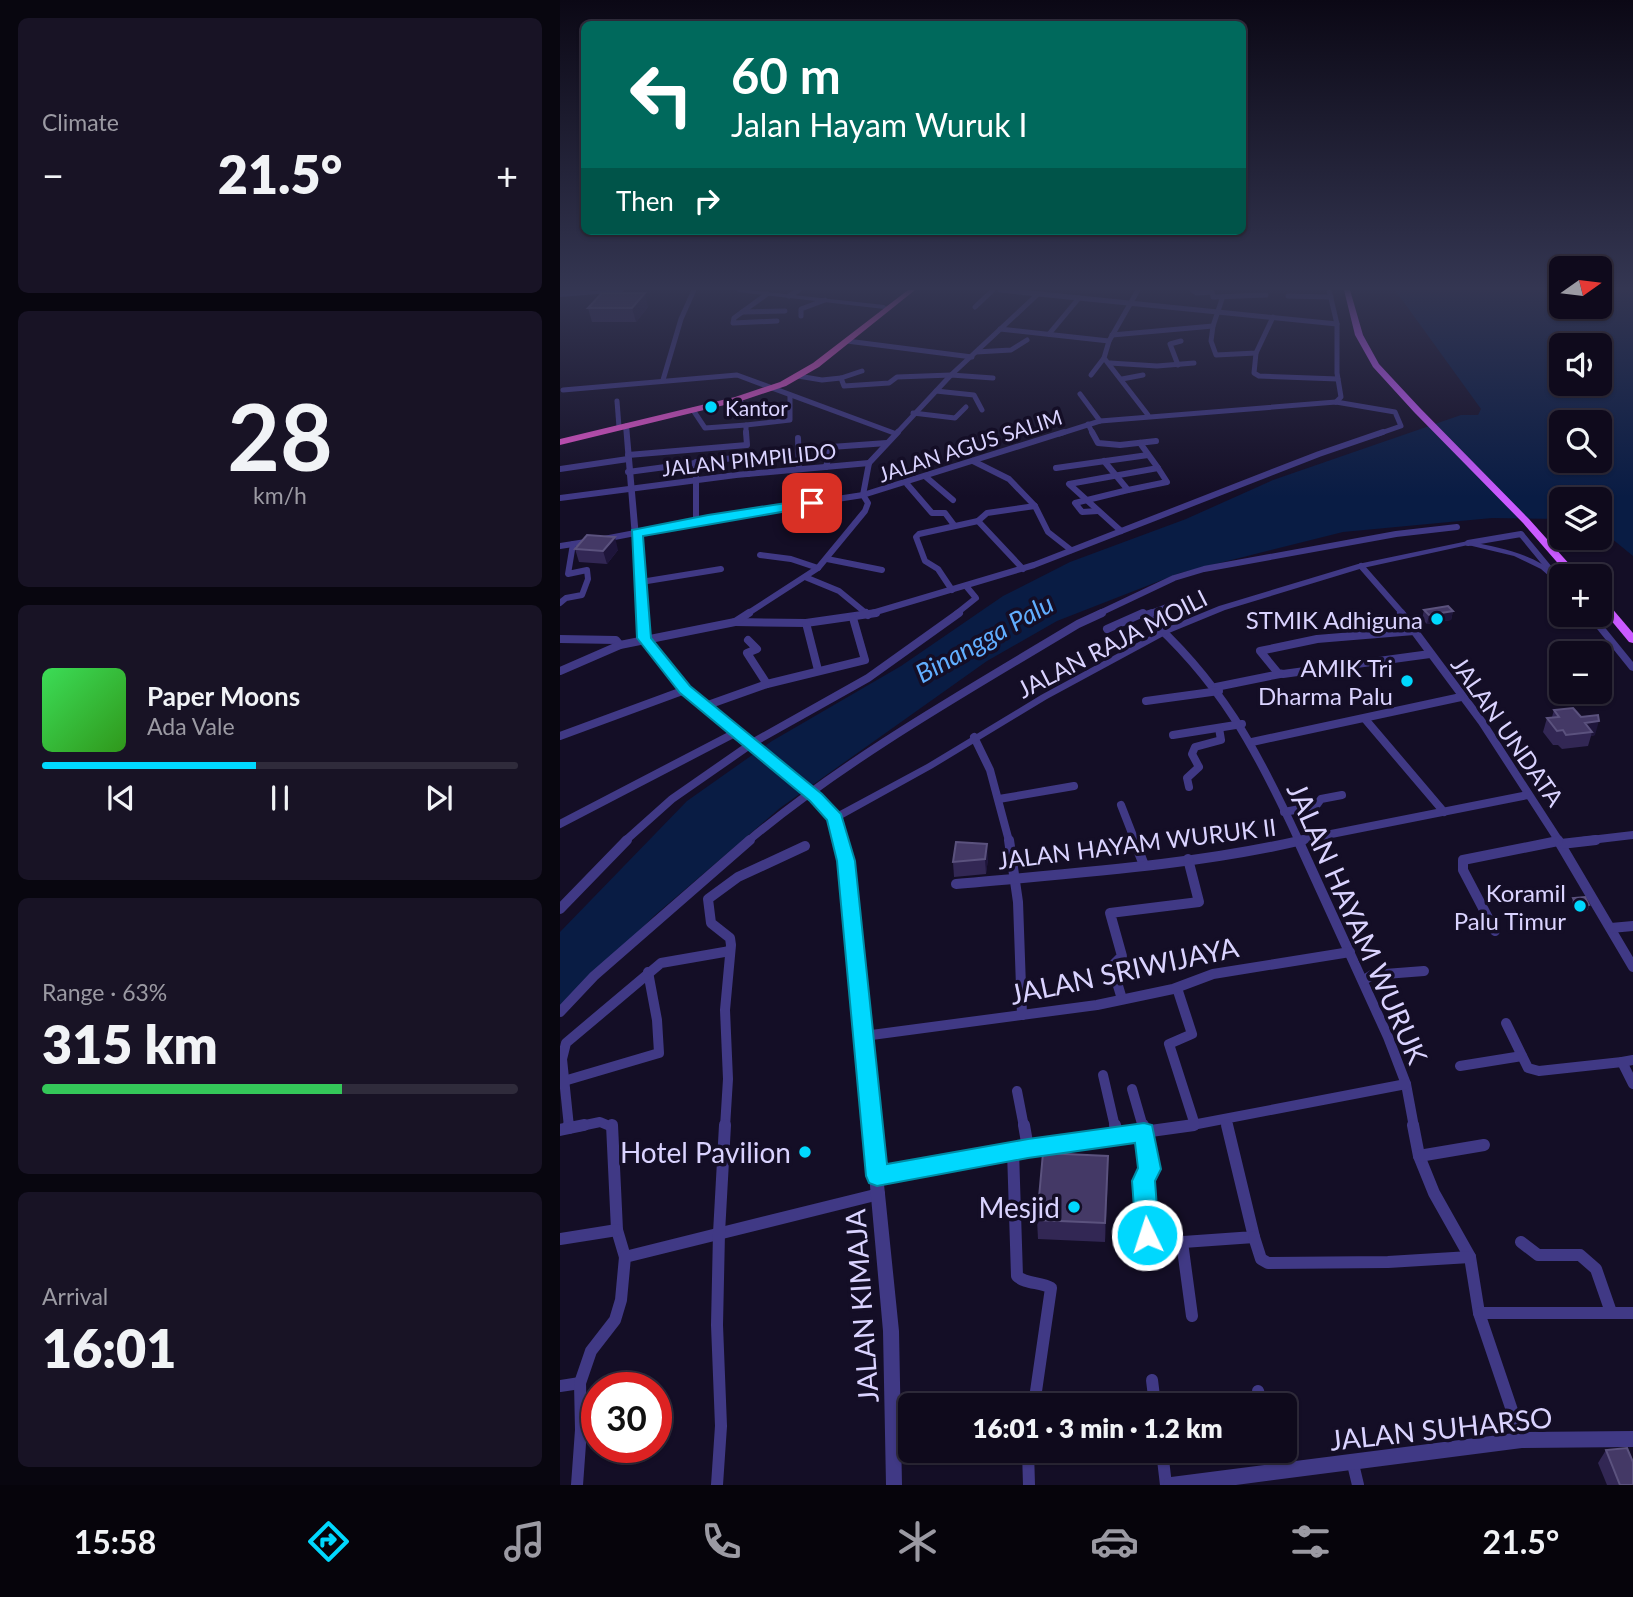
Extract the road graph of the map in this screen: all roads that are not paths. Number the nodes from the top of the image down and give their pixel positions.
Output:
1 (669, 359) edge
2 (817, 359) edge
3 (821, 359) edge
4 (968, 359) edge
5 (1103, 359) edge
6 (1106, 359) edge
7 (1176, 359) edge
8 (1256, 359) edge
9 (1338, 359) edge
10 (1373, 359) edge
11 (1110, 363) junction
12 (1194, 363) dead end
13 (1178, 365) junction
14 (862, 371) dead end
15 (951, 375) junction
16 (1091, 375) dead end
17 (1143, 375) dead end
18 (798, 376) junction
19 (841, 378) junction
20 (993, 378) dead end
21 (1122, 379) junction
22 (1338, 379) junction
23 (663, 380) junction
24 (560, 383) edge
25 (770, 387) junction
26 (564, 388) edge
27 (936, 391) junction
28 (1080, 394) dead end
29 (790, 395) junction
30 (738, 399) junction
31 (617, 401) dead end
32 (1336, 402) junction
33 (966, 407) dead end
34 (693, 410) junction
35 (982, 410) dead end
36 (750, 411) dead end
37 (913, 413) junction
38 (1148, 415) junction
39 (1100, 421) junction
40 (1088, 424) junction
41 (626, 425) junction
42 (746, 425) junction
43 (894, 433) junction
44 (798, 438) dead end
45 (1156, 440) dead end
46 (560, 442) edge
47 (887, 443) junction
48 (1140, 443) junction
49 (747, 445) junction
50 (1148, 455) junction
51 (748, 456) junction
52 (628, 457) junction
53 (973, 461) junction
54 (1104, 461) junction
55 (696, 462) junction
56 (869, 463) junction
57 (826, 467) junction
58 (1056, 468) dead end
59 (1158, 468) junction
60 (560, 469) edge
61 (799, 469) junction
62 (628, 472) junction
63 (747, 474) junction
64 (1116, 475) junction
65 (926, 477) junction
66 (698, 480) junction
67 (907, 484) junction
68 (632, 488) junction
69 (1128, 490) junction
70 (863, 495) junction
71 (560, 498) edge
72 (1084, 499) junction
73 (953, 500) dead end
74 (1035, 506) junction
75 (1098, 511) junction
76 (696, 521) junction
77 (978, 521) junction
78 (954, 525) junction
79 (1457, 527) dead end
80 (1121, 531) junction
81 (637, 533) junction
82 (1468, 543) junction
83 (573, 544) junction
84 (560, 546) edge
85 (1071, 550) junction
86 (760, 555) dead end
87 (822, 564) junction
88 (1564, 564) edge
89 (1361, 566) junction
90 (1549, 568) edge
91 (721, 569) dead end
92 (1023, 569) junction
93 (882, 570) dead end
94 (1549, 571) edge
95 (568, 574) junction
96 (560, 576) edge
97 (805, 577) junction
98 (641, 582) junction
99 (966, 586) junction
100 (952, 590) junction
101 (560, 603) edge
102 (1171, 605) dead end
103 (868, 615) junction
104 (1146, 615) junction
105 (1612, 615) edge
106 (853, 618) junction
107 (736, 622) junction
108 (806, 623) junction
109 (1600, 627) edge
110 (1107, 628) dead end
111 (1166, 631) junction
112 (1414, 631) junction
113 (644, 638) junction
114 (560, 639) edge
115 (748, 640) dead end
116 (1633, 640) edge
117 (620, 645) junction
118 (1430, 654) junction
119 (1633, 668) edge
120 (818, 670) junction
121 (560, 671) edge
122 (1280, 674) junction
123 (767, 684) junction
124 (1218, 689) junction
125 (685, 690) junction
126 (1461, 697) junction
127 (1146, 701) dead end
128 (705, 706) junction
129 (1365, 719) junction
130 (1242, 724) junction
131 (1219, 728) junction
132 (734, 732) junction
133 (560, 736) edge
134 (1173, 736) dead end
135 (974, 737) junction
136 (1252, 742) junction
137 (1074, 786) dead end
138 (1189, 787) dead end
139 (1342, 795) dead end
140 (1528, 795) junction
141 (999, 799) junction
142 (1121, 805) dead end
143 (1284, 812) junction
144 (1444, 812) junction
145 (835, 818) junction
146 (560, 824) edge
147 (1633, 835) edge
148 (1298, 841) junction
149 (1560, 843) junction
150 (805, 846) dead end
151 (1188, 859) junction
152 (1144, 865) junction
153 (1017, 878) junction
154 (956, 884) dead end
155 (560, 909) edge
156 (1633, 926) edge
157 (1611, 928) junction
158 (1495, 931) dead end
159 (730, 951) junction
160 (1350, 952) junction
161 (1633, 967) edge
162 (1424, 971) dead end
163 (648, 972) junction
164 (1364, 980) junction
165 (1177, 988) junction
166 (1122, 999) junction
167 (560, 1012) edge
168 (1022, 1015) junction
169 (1506, 1023) dead end
170 (864, 1036) junction
171 (563, 1041) edge
172 (1522, 1056) junction
173 (1627, 1061) edge
174 (1460, 1066) dead end
175 (1103, 1075) dead end
176 (564, 1081) junction
177 (1406, 1083) junction
178 (1633, 1084) edge
179 (1132, 1089) dead end
180 (1017, 1091) dead end
181 (1226, 1119) junction
182 (1195, 1125) junction
183 (565, 1129) edge
184 (1144, 1132) junction
185 (1118, 1138) junction
186 (1484, 1145) dead end
187 (1028, 1149) junction
188 (1013, 1151) junction
189 (1419, 1156) junction
190 (877, 1176) junction
191 (879, 1194) junction
192 (617, 1230) junction
193 (719, 1233) junction
194 (1254, 1237) junction
195 (560, 1239) edge
196 (1182, 1242) junction
197 (1521, 1242) dead end
198 (625, 1256) junction
199 (1470, 1257) junction
200 (1611, 1312) junction
201 (1479, 1313) junction
202 (1633, 1313) edge
203 (1192, 1315) dead end
204 (1152, 1380) dead end
205 (580, 1383) junction
206 (560, 1385) edge
207 (1036, 1393) edge
208 (1154, 1393) edge
209 (1633, 1439) edge
210 (1522, 1440) junction
211 (1028, 1463) edge
212 (1164, 1463) edge
213 (1276, 1463) edge
214 (1353, 1464) junction
215 (1279, 1472) junction
216 (577, 1485) edge
217 (717, 1485) edge
218 (894, 1485) edge
219 (1029, 1485) edge
220 (1169, 1485) edge
221 (1358, 1485) edge

1 - 23 street
2 - 25 highway
3 - 18 highway
4 - 15 street
5 - 16 street
6 - 11 street
7 - 13 street
8 - 22 street
9 - 22 street
10 - 88 main road
11 - 13 street
11 - 21 street
12 - 13 street
14 - 19 street
15 - 19 street
15 - 20 street
15 - 27 street
17 - 21 street
18 - 19 street
18 - 25 highway
21 - 38 street
22 - 32 street
23 - 25 street
23 - 26 street
24 - 26 street
25 - 29 street
25 - 30 highway
25 - 41 highway
27 - 35 street
27 - 37 street
28 - 39 street
29 - 42 street
29 - 43 street
30 - 34 highway
30 - 36 street
31 - 41 street
32 - 38 street, JALAN AGUS SALIM
32 - 80 street, JALAN AGUS SALIM
33 - 37 street
34 - 41 highway
34 - 42 street
37 - 43 street
38 - 39 street, JALAN AGUS SALIM
39 - 40 street, JALAN AGUS SALIM
40 - 48 street
40 - 53 street, JALAN AGUS SALIM
41 - 46 highway
41 - 52 street
42 - 49 street
43 - 47 street
44 - 61 street
45 - 48 street
47 - 56 street
47 - 57 street
48 - 50 street
49 - 51 street
49 - 52 street
50 - 54 street
50 - 59 street
51 - 55 street
51 - 63 street
52 - 60 street
52 - 62 street
53 - 65 street, JALAN AGUS SALIM
53 - 74 street
54 - 58 street
54 - 64 street
55 - 62 street
55 - 66 street
56 - 57 street, JALAN PIMPILIDO
56 - 70 street
57 - 61 street, JALAN PIMPILIDO
59 - 64 street
59 - 69 street
61 - 63 street, JALAN PIMPILIDO
62 - 68 street
63 - 66 street, JALAN PIMPILIDO
64 - 69 street
64 - 72 street
65 - 67 street, JALAN AGUS SALIM
65 - 73 street
66 - 68 street, JALAN PIMPILIDO
66 - 76 street
67 - 70 street, JALAN AGUS SALIM
67 - 78 street
68 - 71 street, JALAN PIMPILIDO
68 - 81 street
69 - 72 street
70 - 76 street, JALAN AGUS SALIM
70 - 87 street
72 - 75 street
72 - 75 street
74 - 77 street
74 - 85 street
75 - 80 street
76 - 81 street, JALAN AGUS SALIM
77 - 78 street
77 - 92 street
78 - 100 street
79 - 167 street
80 - 85 street
81 - 83 street, JALAN AGUS SALIM
81 - 98 street
82 - 89 street, JALAN RAJA MOILI
82 - 90 street
82 - 94 street
83 - 84 street, JALAN AGUS SALIM
83 - 95 street
85 - 92 street
86 - 87 street
87 - 93 street
87 - 97 street
89 - 111 street, JALAN RAJA MOILI
89 - 112 street, JALAN UNDATA
91 - 98 street
92 - 99 street
95 - 96 street
95 - 101 street
97 - 103 street
97 - 107 street
98 - 113 street
99 - 100 street
99 - 155 street
100 - 103 street
102 - 104 street
103 - 106 street
104 - 110 street
104 - 111 street, JALAN HAYAM WURUK
105 - 116 main road
106 - 108 street
106 - 120 street
107 - 108 street
107 - 113 street
108 - 120 street
109 - 119 street
111 - 124 street, JALAN HAYAM WURUK
111 - 135 street, JALAN RAJA MOILI
112 - 118 street, JALAN UNDATA
112 - 122 street
113 - 117 street
113 - 125 street, JALAN KIMAJA
114 - 117 street
115 - 123 street
117 - 121 street
118 - 122 street
118 - 126 street, JALAN UNDATA
120 - 123 street
122 - 124 street
123 - 128 street
124 - 127 street
124 - 130 street, JALAN HAYAM WURUK
125 - 128 street, JALAN KIMAJA
125 - 133 street
126 - 129 street
126 - 140 street, JALAN UNDATA
128 - 132 street, JALAN KIMAJA
129 - 136 street
129 - 144 street
130 - 131 street
130 - 136 street, JALAN HAYAM WURUK
131 - 134 street
131 - 138 street
132 - 145 street, JALAN KIMAJA, bridge
132 - 146 street
135 - 141 street
135 - 145 street, JALAN RAJA MOILI
136 - 143 street, JALAN HAYAM WURUK
137 - 141 street
139 - 143 street
140 - 144 street, JALAN HAYAM WURUK II
140 - 149 street, JALAN UNDATA
141 - 153 street
142 - 152 street
143 - 148 street, JALAN HAYAM WURUK
144 - 148 street, JALAN HAYAM WURUK II
145 - 170 street, JALAN KIMAJA
147 - 149 street
148 - 151 street, JALAN HAYAM WURUK II
148 - 160 street, JALAN HAYAM WURUK
149 - 157 street, JALAN UNDATA
149 - 158 street
150 - 159 street
151 - 152 street, JALAN HAYAM WURUK II
151 - 166 street
152 - 153 street, JALAN HAYAM WURUK II
153 - 154 street, JALAN HAYAM WURUK II
153 - 168 street
156 - 157 street
157 - 161 street, JALAN UNDATA
159 - 163 street
159 - 193 street
160 - 164 street, JALAN HAYAM WURUK
160 - 165 street, JALAN SRIWIJAYA
162 - 164 street
163 - 171 street
163 - 176 street
164 - 177 street, JALAN HAYAM WURUK
165 - 166 street, JALAN SRIWIJAYA
165 - 182 street
166 - 168 street, JALAN SRIWIJAYA
168 - 170 street, JALAN SRIWIJAYA
169 - 172 street
170 - 190 street, JALAN KIMAJA
171 - 176 street
172 - 173 street
172 - 174 street
173 - 178 street
175 - 185 street
176 - 183 street
177 - 181 street
177 - 189 street, JALAN HAYAM WURUK
179 - 184 street
180 - 187 street
181 - 182 street
181 - 194 street
182 - 184 street
183 - 192 street
184 - 185 street
184 - 196 street
185 - 187 street
186 - 189 street
187 - 188 street
188 - 190 street
188 - 207 street
189 - 199 street, JALAN HAYAM WURUK
190 - 191 street, JALAN KIMAJA
191 - 193 street
191 - 218 street, JALAN KIMAJA
192 - 195 street
192 - 198 street
193 - 198 street
193 - 217 street
194 - 196 street
194 - 199 street
196 - 203 street
197 - 200 street
198 - 205 street
199 - 201 street, JALAN HAYAM WURUK
200 - 201 street
200 - 202 street
201 - 210 street, JALAN HAYAM WURUK
204 - 208 street
205 - 206 street
205 - 216 street
209 - 210 street, JALAN SUHARSO
210 - 214 street, JALAN SUHARSO
211 - 219 street
212 - 220 street
213 - 215 street
214 - 215 street, JALAN SUHARSO
214 - 221 street
215 - 220 street, JALAN SUHARSO

